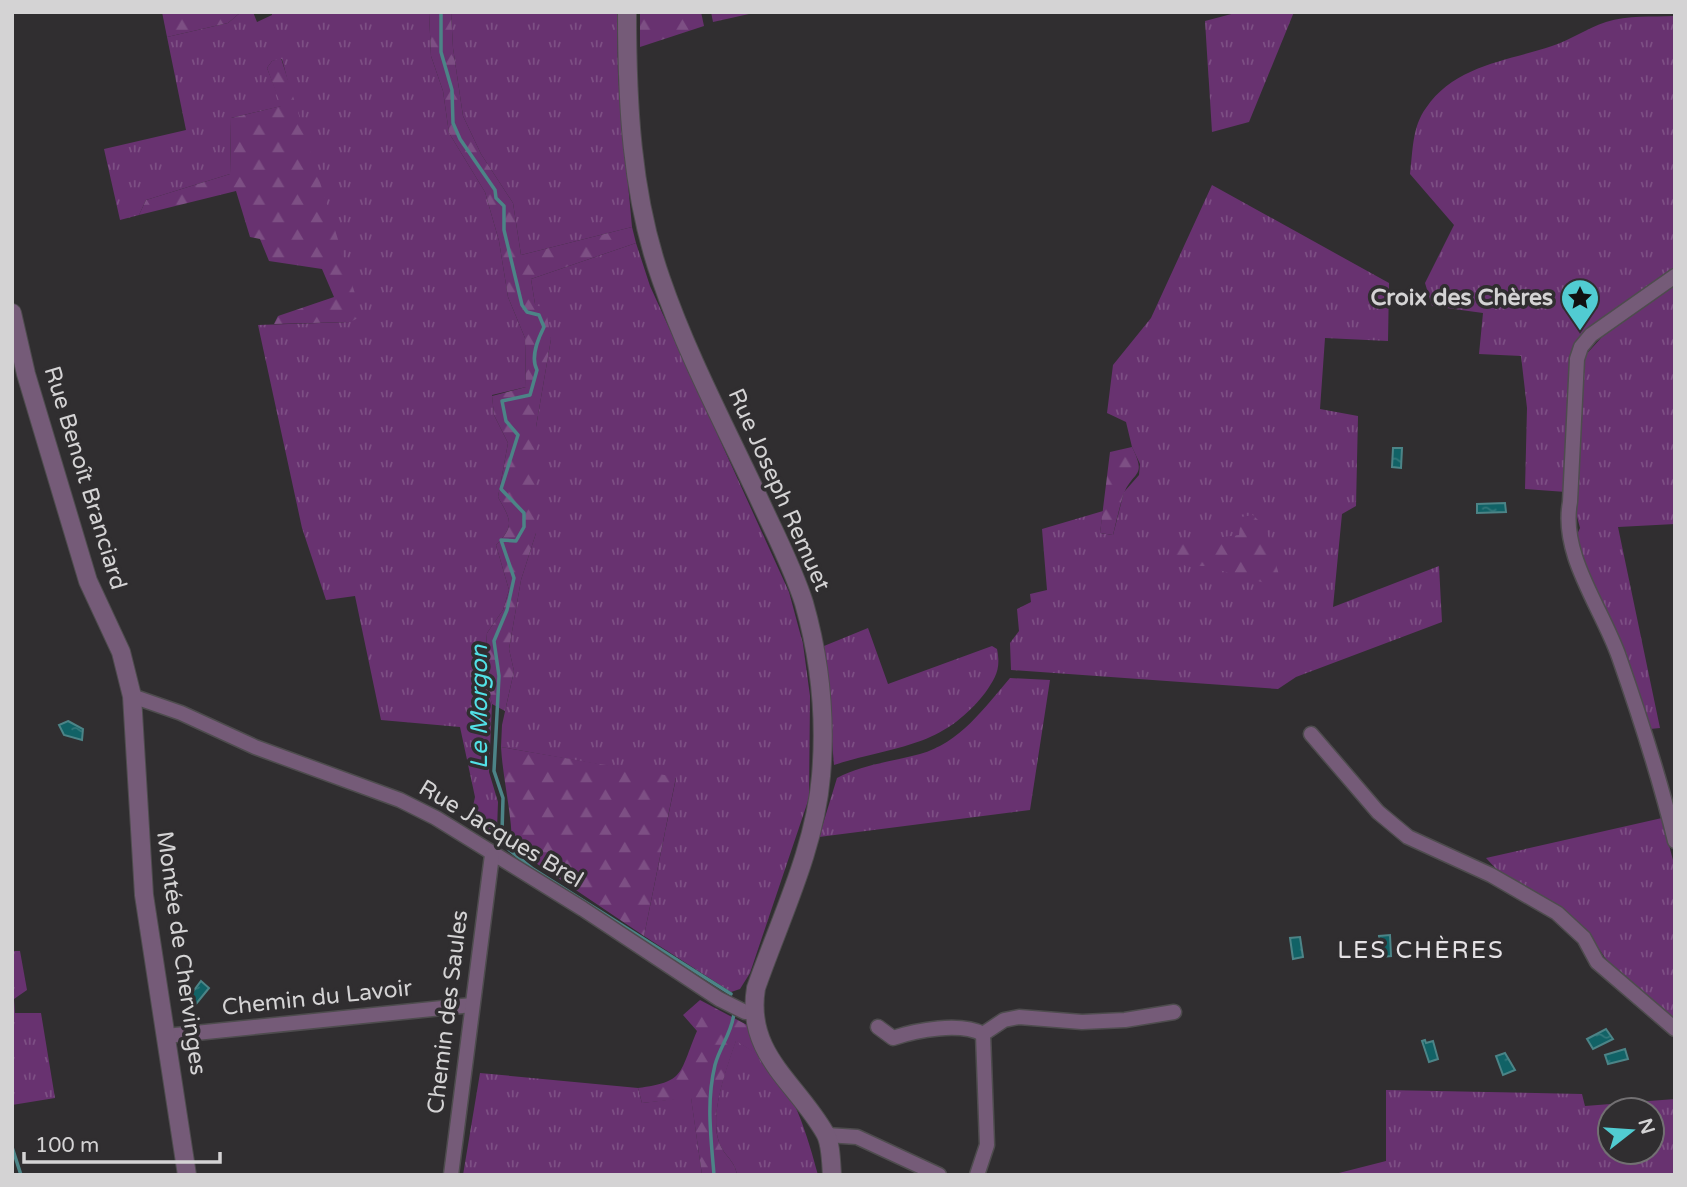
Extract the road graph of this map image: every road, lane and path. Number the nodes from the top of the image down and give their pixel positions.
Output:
1 (627, 12) edge
2 (1675, 276) edge
3 (12, 313) edge
4 (132, 696) junction
5 (1311, 734) dead end
6 (1675, 841) edge
7 (492, 855) junction
8 (472, 1004) junction
9 (752, 1012) junction
10 (1174, 1012) dead end
11 (878, 1027) dead end
12 (1675, 1030) edge
13 (983, 1034) junction
14 (166, 1036) junction
15 (827, 1135) junction
16 (187, 1175) edge
17 (451, 1175) edge
18 (832, 1175) edge
19 (939, 1175) edge
20 (977, 1175) edge

1 - 9 street, Rue Joseph Remuet
2 - 6 street
3 - 4 street, Rue Benoît Branciard
4 - 7 street, Rue Jacques Brel
4 - 14 street, Montée de Chervinges
5 - 12 street
7 - 8 street, Chemin des Saules
7 - 9 street, Rue Jacques Brel
8 - 14 street, Chemin du Lavoir
8 - 17 street, Chemin des Saules
9 - 15 street
10 - 13 street
11 - 13 street
13 - 20 street
14 - 16 street, Montée de Chervinges
15 - 18 street
15 - 19 street

